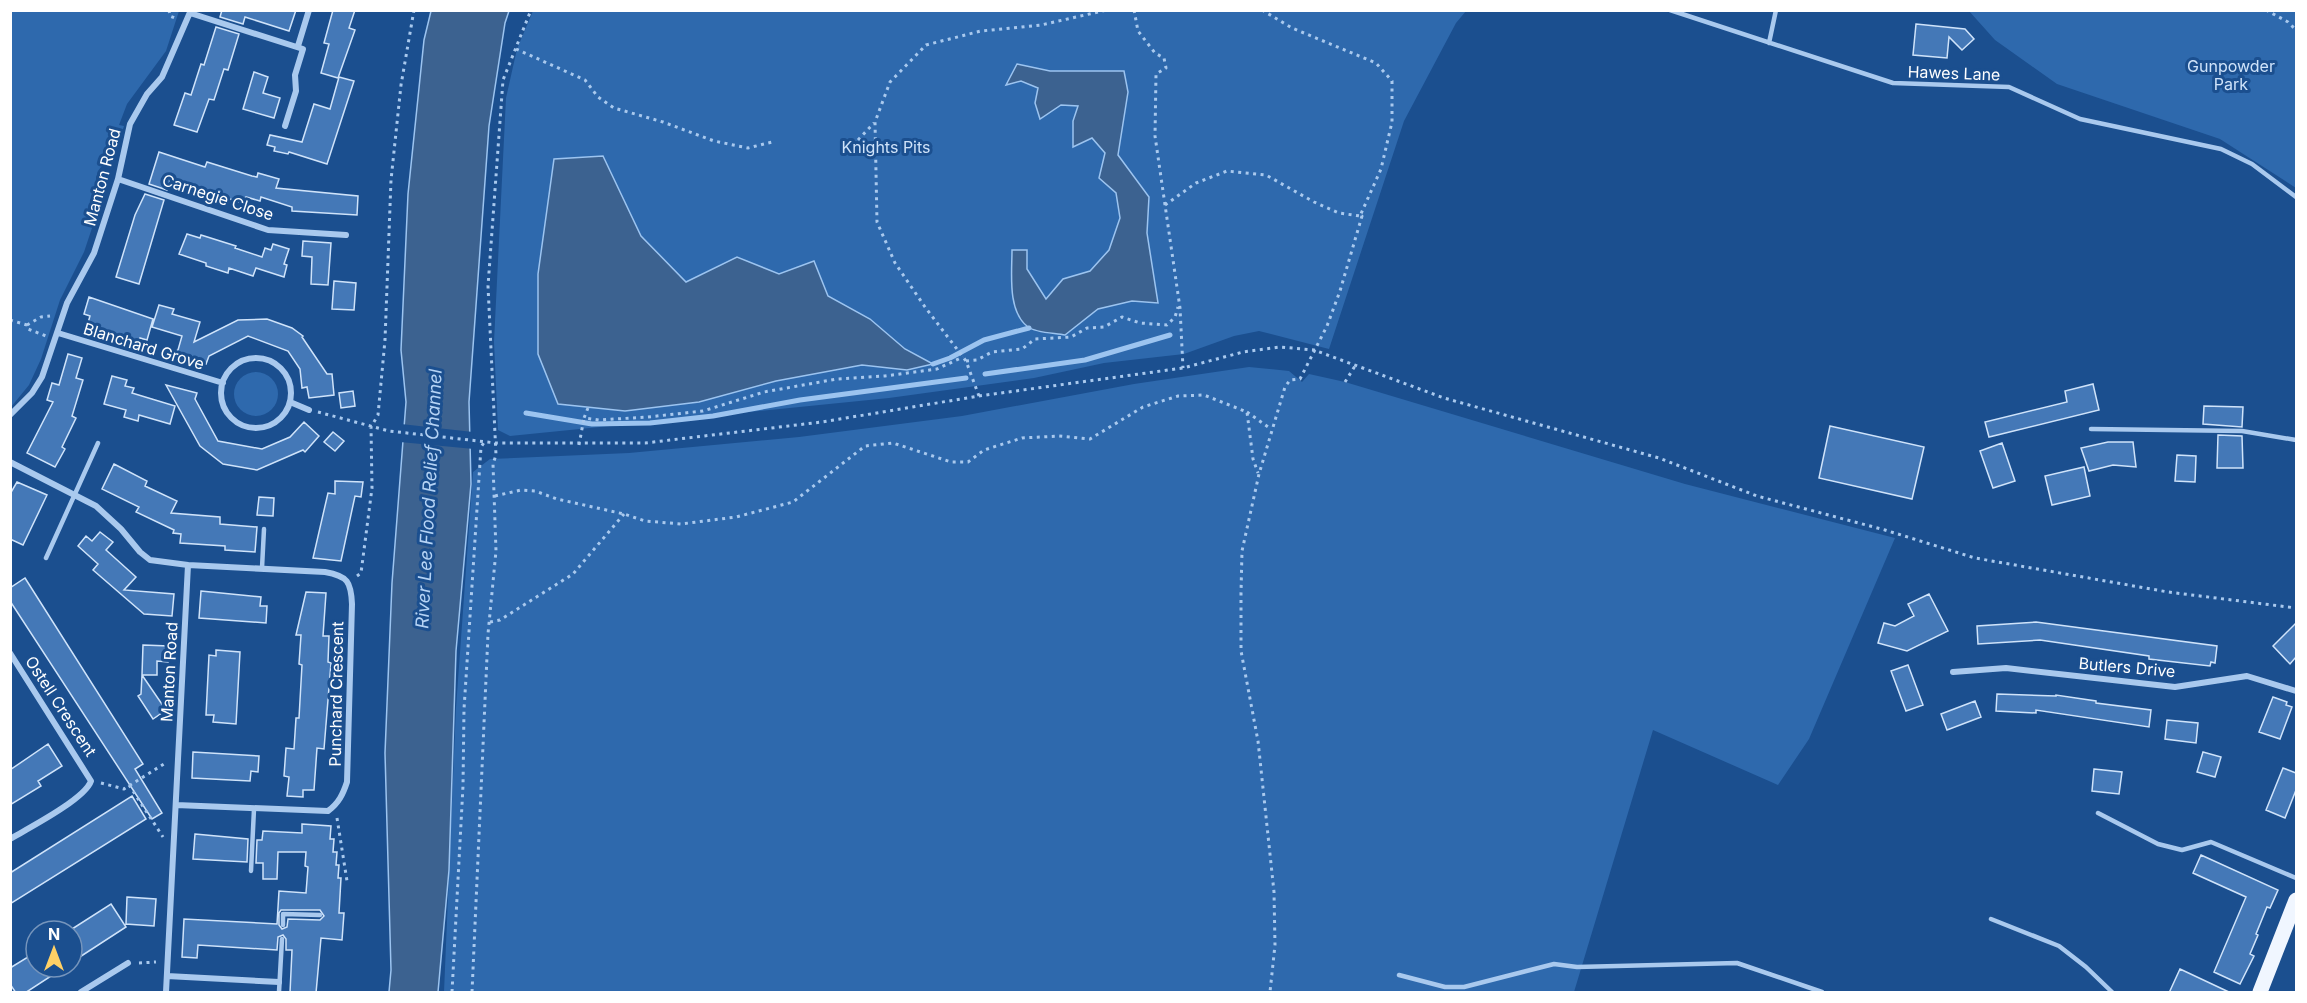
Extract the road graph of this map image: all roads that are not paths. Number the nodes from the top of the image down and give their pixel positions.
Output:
1 (309, 10) edge
2 (1670, 10) edge
3 (1776, 10) edge
4 (190, 12) edge
5 (1769, 43) junction
6 (298, 46) junction
7 (285, 126) dead end
8 (118, 179) junction
9 (2296, 197) edge
10 (346, 235) dead end
11 (57, 336) junction
12 (223, 383) junction
13 (290, 402) junction
14 (309, 410) road end
15 (10, 415) edge
16 (2091, 429) dead end
17 (2296, 440) edge
18 (99, 443) dead end
19 (10, 462) edge
20 (74, 493) junction
21 (264, 529) dead end
22 (46, 558) dead end
23 (188, 565) junction
24 (262, 568) junction
25 (10, 653) edge
26 (1953, 672) dead end
27 (2296, 691) edge
28 (176, 805) junction
29 (254, 809) junction
30 (2098, 813) dead end
31 (10, 839) edge
32 (251, 871) dead end
33 (2296, 878) edge
34 (2296, 900) edge
35 (320, 915) dead end
36 (1991, 919) dead end
37 (283, 925) dead end
38 (282, 939) dead end
39 (128, 963) road end
40 (1399, 975) dead end
41 (166, 976) junction
42 (279, 982) junction
43 (81, 993) edge
44 (166, 993) edge
45 (279, 993) edge
46 (1822, 993) edge
47 (2112, 993) edge
48 (2260, 993) edge

1 - 6 street
2 - 5 lane, Hawes Lane
3 - 5 lane
4 - 6 street
4 - 8 street, Manton Road
5 - 9 lane, Hawes Lane
6 - 7 street
8 - 10 street, Carnegie Close
8 - 11 street, Manton Road
11 - 12 street, Blanchard Grove
11 - 15 street, Manton Road
12 - 13 street, Blanchard Grove
12 - 13 street, Blanchard Grove
13 - 14 street
16 - 17 lane
18 - 20 lane
19 - 20 street
20 - 22 lane
20 - 23 street
21 - 24 lane
23 - 24 street
23 - 28 street, Manton Road
24 - 29 street, Punchard Crescent
25 - 31 street, Ostell Crescent
26 - 27 street, Butlers Drive
28 - 29 street
28 - 41 street, Manton Road
29 - 32 lane
30 - 33 lane
34 - 48 main road
35 - 37 lane
36 - 47 lane
38 - 42 lane
39 - 43 street
40 - 46 lane
41 - 42 street
41 - 44 street, Manton Road
42 - 45 lane

